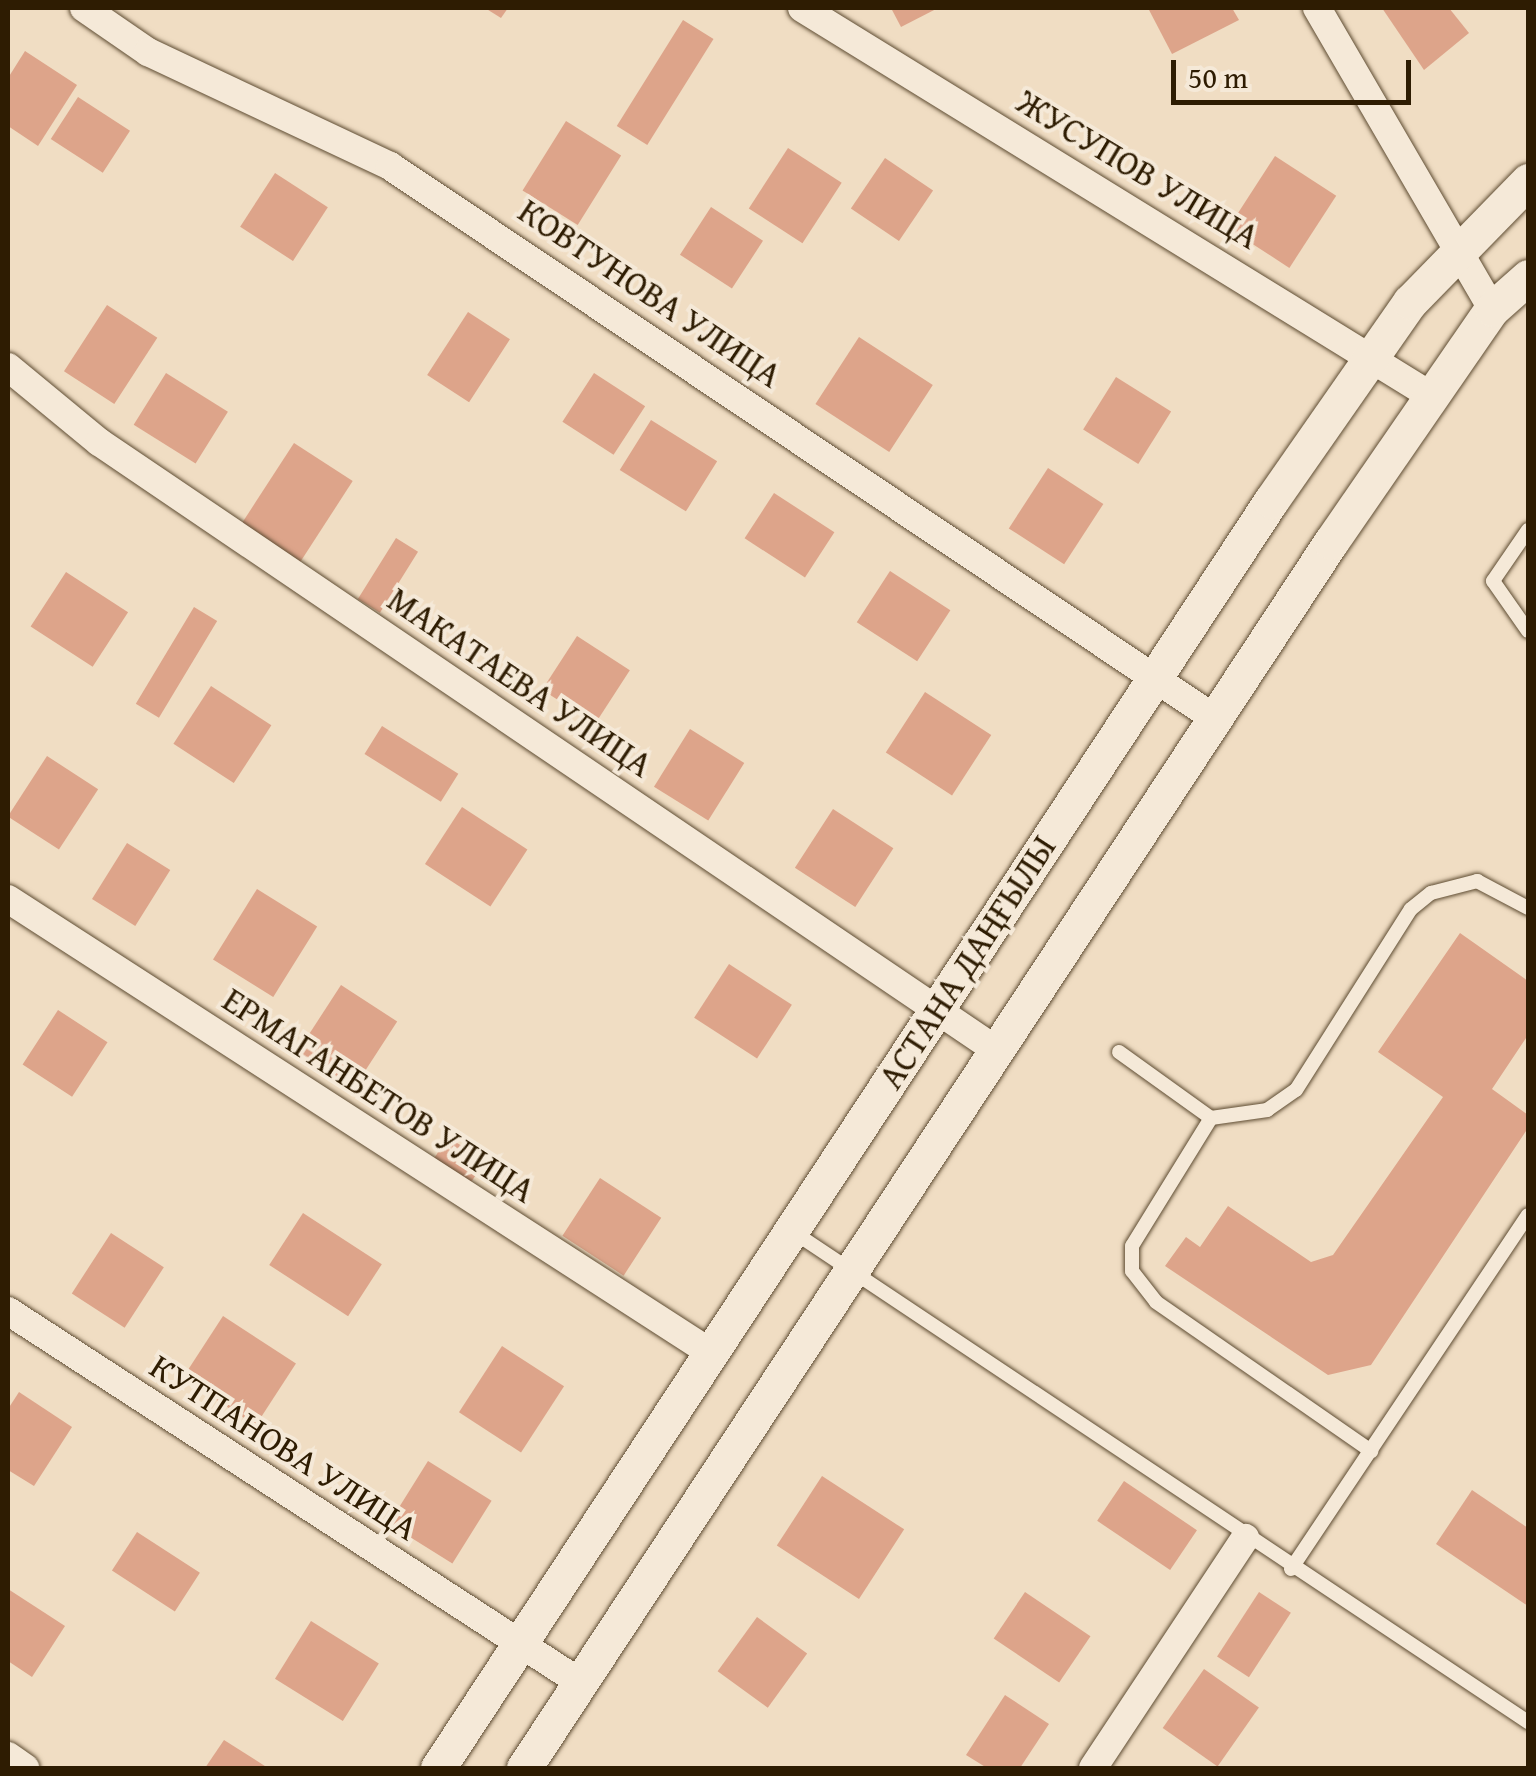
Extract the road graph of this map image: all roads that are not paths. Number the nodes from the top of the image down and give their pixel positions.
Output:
1 (84, 8) edge
2 (802, 8) edge
3 (1317, 8) edge
4 (1528, 180) edge
5 (1456, 248) junction
6 (1528, 277) edge
7 (1492, 309) junction
8 (1371, 356) junction
9 (8, 367) edge
10 (1434, 397) junction
11 (1528, 530) edge
12 (1528, 630) edge
13 (1156, 674) junction
14 (1217, 720) junction
15 (8, 899) edge
16 (1528, 908) edge
17 (935, 1010) junction
18 (996, 1050) junction
19 (1118, 1052) dead end
20 (1211, 1118) junction
21 (1528, 1215) edge
22 (791, 1230) junction
23 (853, 1270) junction
24 (8, 1311) edge
25 (710, 1353) junction
26 (1370, 1450) junction
27 (1245, 1538) junction
28 (1291, 1569) junction
29 (519, 1645) junction
30 (578, 1681) junction
31 (1528, 1722) edge
32 (8, 1756) edge
33 (25, 1768) edge
34 (438, 1768) edge
35 (524, 1768) edge
36 (1093, 1768) edge

1 - 13 street, КОВТУНОВА УЛИЦА
2 - 8 street, ЖУСУПОВ УЛИЦА
3 - 5 street
4 - 5 street, АСТАНА ДАҢҒЫЛЫ
5 - 7 street
5 - 8 street, АСТАНА ДАҢҒЫЛЫ
6 - 7 street, АСТАНА ДАҢҒЫЛЫ
7 - 10 street, АСТАНА ДАҢҒЫЛЫ
8 - 10 street, ЖУСУПОВ УЛИЦА
8 - 13 street, АСТАНА ДАҢҒЫЛЫ
9 - 17 street, МАКАТАЕВА УЛИЦА
10 - 14 street, АСТАНА ДАҢҒЫЛЫ
11 - 12 lane
13 - 14 street, КОВТУНОВА УЛИЦА
13 - 17 street, АСТАНА ДАҢҒЫЛЫ
14 - 18 street, АСТАНА ДАҢҒЫЛЫ
15 - 25 street, ЕРМАГАНБЕТОВ УЛИЦА
16 - 20 lane
17 - 18 street, МАКАТАЕВА УЛИЦА
17 - 22 street, АСТАНА ДАҢҒЫЛЫ
18 - 23 street, АСТАНА ДАҢҒЫЛЫ
19 - 20 lane
20 - 26 lane
21 - 26 lane
22 - 23 lane
22 - 25 street, АСТАНА ДАҢҒЫЛЫ
23 - 27 lane
23 - 30 street, АСТАНА ДАҢҒЫЛЫ
24 - 29 street, КУТПАНОВА УЛИЦА
25 - 29 street, АСТАНА ДАҢҒЫЛЫ
26 - 28 lane
27 - 28 lane
27 - 36 street
28 - 31 lane
29 - 30 street, КУТПАНОВА УЛИЦА
29 - 34 street, АСТАНА ДАҢҒЫЛЫ
30 - 35 street, АСТАНА ДАҢҒЫЛЫ
32 - 33 street

